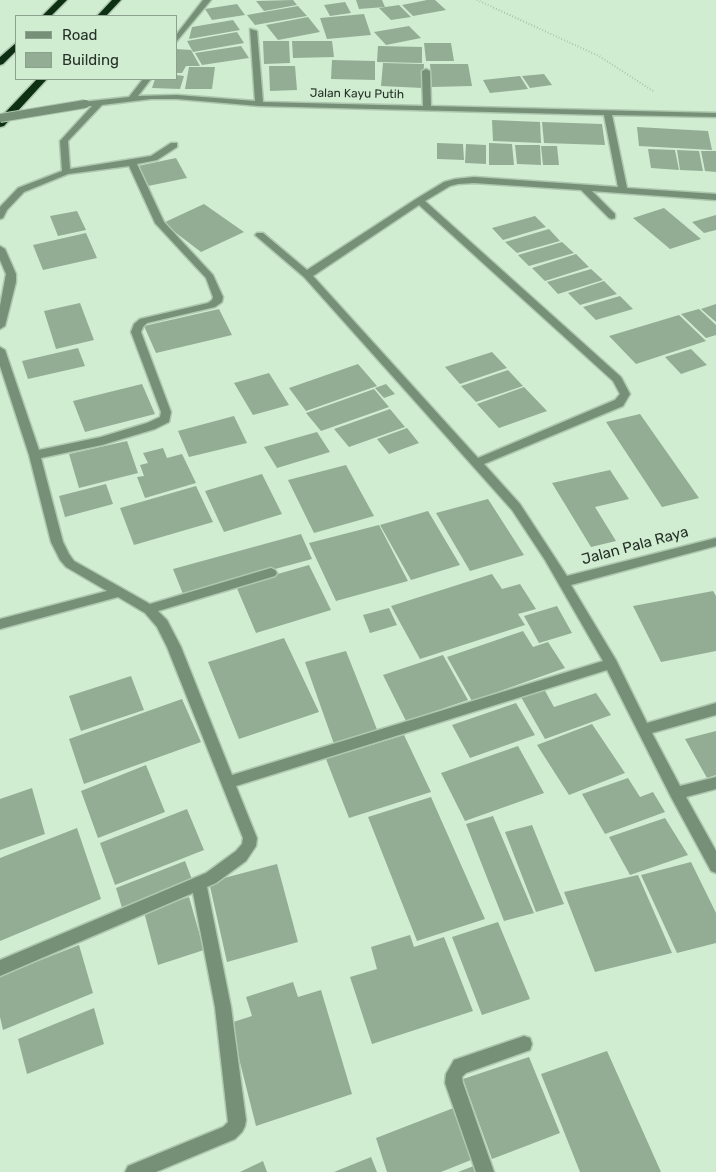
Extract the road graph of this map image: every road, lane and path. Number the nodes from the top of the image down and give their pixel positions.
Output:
1 (62, 0) edge
2 (117, 0) edge
3 (207, 0) edge
4 (476, 0) edge
5 (47, 15) edge
6 (102, 15) edge
7 (253, 30) dead end
8 (178, 37) edge
9 (15, 47) edge
10 (0, 62) edge
11 (426, 71) dead end
12 (41, 80) edge
13 (146, 80) edge
14 (132, 99) junction
15 (100, 102) junction
16 (259, 104) junction
17 (428, 108) junction
18 (608, 113) junction
19 (686, 113) junction
20 (716, 114) edge
21 (0, 118) edge
22 (0, 124) edge
23 (174, 145) dead end
24 (132, 163) junction
25 (66, 172) junction
26 (583, 187) junction
27 (623, 190) junction
28 (716, 197) edge
29 (419, 202) junction
30 (0, 216) edge
31 (612, 216) dead end
32 (260, 235) dead end
33 (0, 249) edge
34 (307, 276) junction
35 (0, 326) edge
36 (0, 350) edge
37 (35, 455) junction
38 (477, 463) junction
39 (716, 542) edge
40 (271, 573) dead end
41 (563, 582) junction
42 (120, 592) junction
43 (149, 608) junction
44 (0, 624) edge
45 (611, 664) junction
46 (716, 709) edge
47 (643, 730) junction
48 (229, 782) junction
49 (716, 783) edge
50 (676, 793) junction
51 (716, 866) edge
52 (199, 884) junction
53 (0, 968) edge
54 (524, 1044) dead end
55 (134, 1172) edge
56 (485, 1172) edge

1 - 5 highway
2 - 6 highway
3 - 8 street
4 - 19 path
7 - 16 street
9 - 10 highway
11 - 17 street
12 - 22 highway
13 - 14 street
14 - 15 street, Jalan Kayu Putih
14 - 16 street, Jalan Kayu Putih
15 - 21 street, Jalan Kayu Putih, bridge
15 - 25 street
16 - 17 street, Jalan Kayu Putih
17 - 18 street, Jalan Kayu Putih
18 - 19 street, Jalan Kayu Putih
18 - 27 street
19 - 20 street, Jalan Kayu Putih
23 - 24 street
24 - 25 street
24 - 37 street
25 - 30 street
26 - 27 street
26 - 29 street
26 - 31 street
27 - 28 street
29 - 34 street
29 - 38 street
32 - 34 street
33 - 35 street
34 - 38 street
36 - 37 street
37 - 42 street
38 - 41 street
39 - 41 street, Jalan Pala Raya
40 - 43 street
41 - 45 street
42 - 43 street
42 - 44 street
43 - 48 street
45 - 47 street
45 - 48 street
46 - 47 street
47 - 50 street
48 - 52 street
49 - 50 street
50 - 51 street
52 - 53 street
52 - 55 street
54 - 56 street

